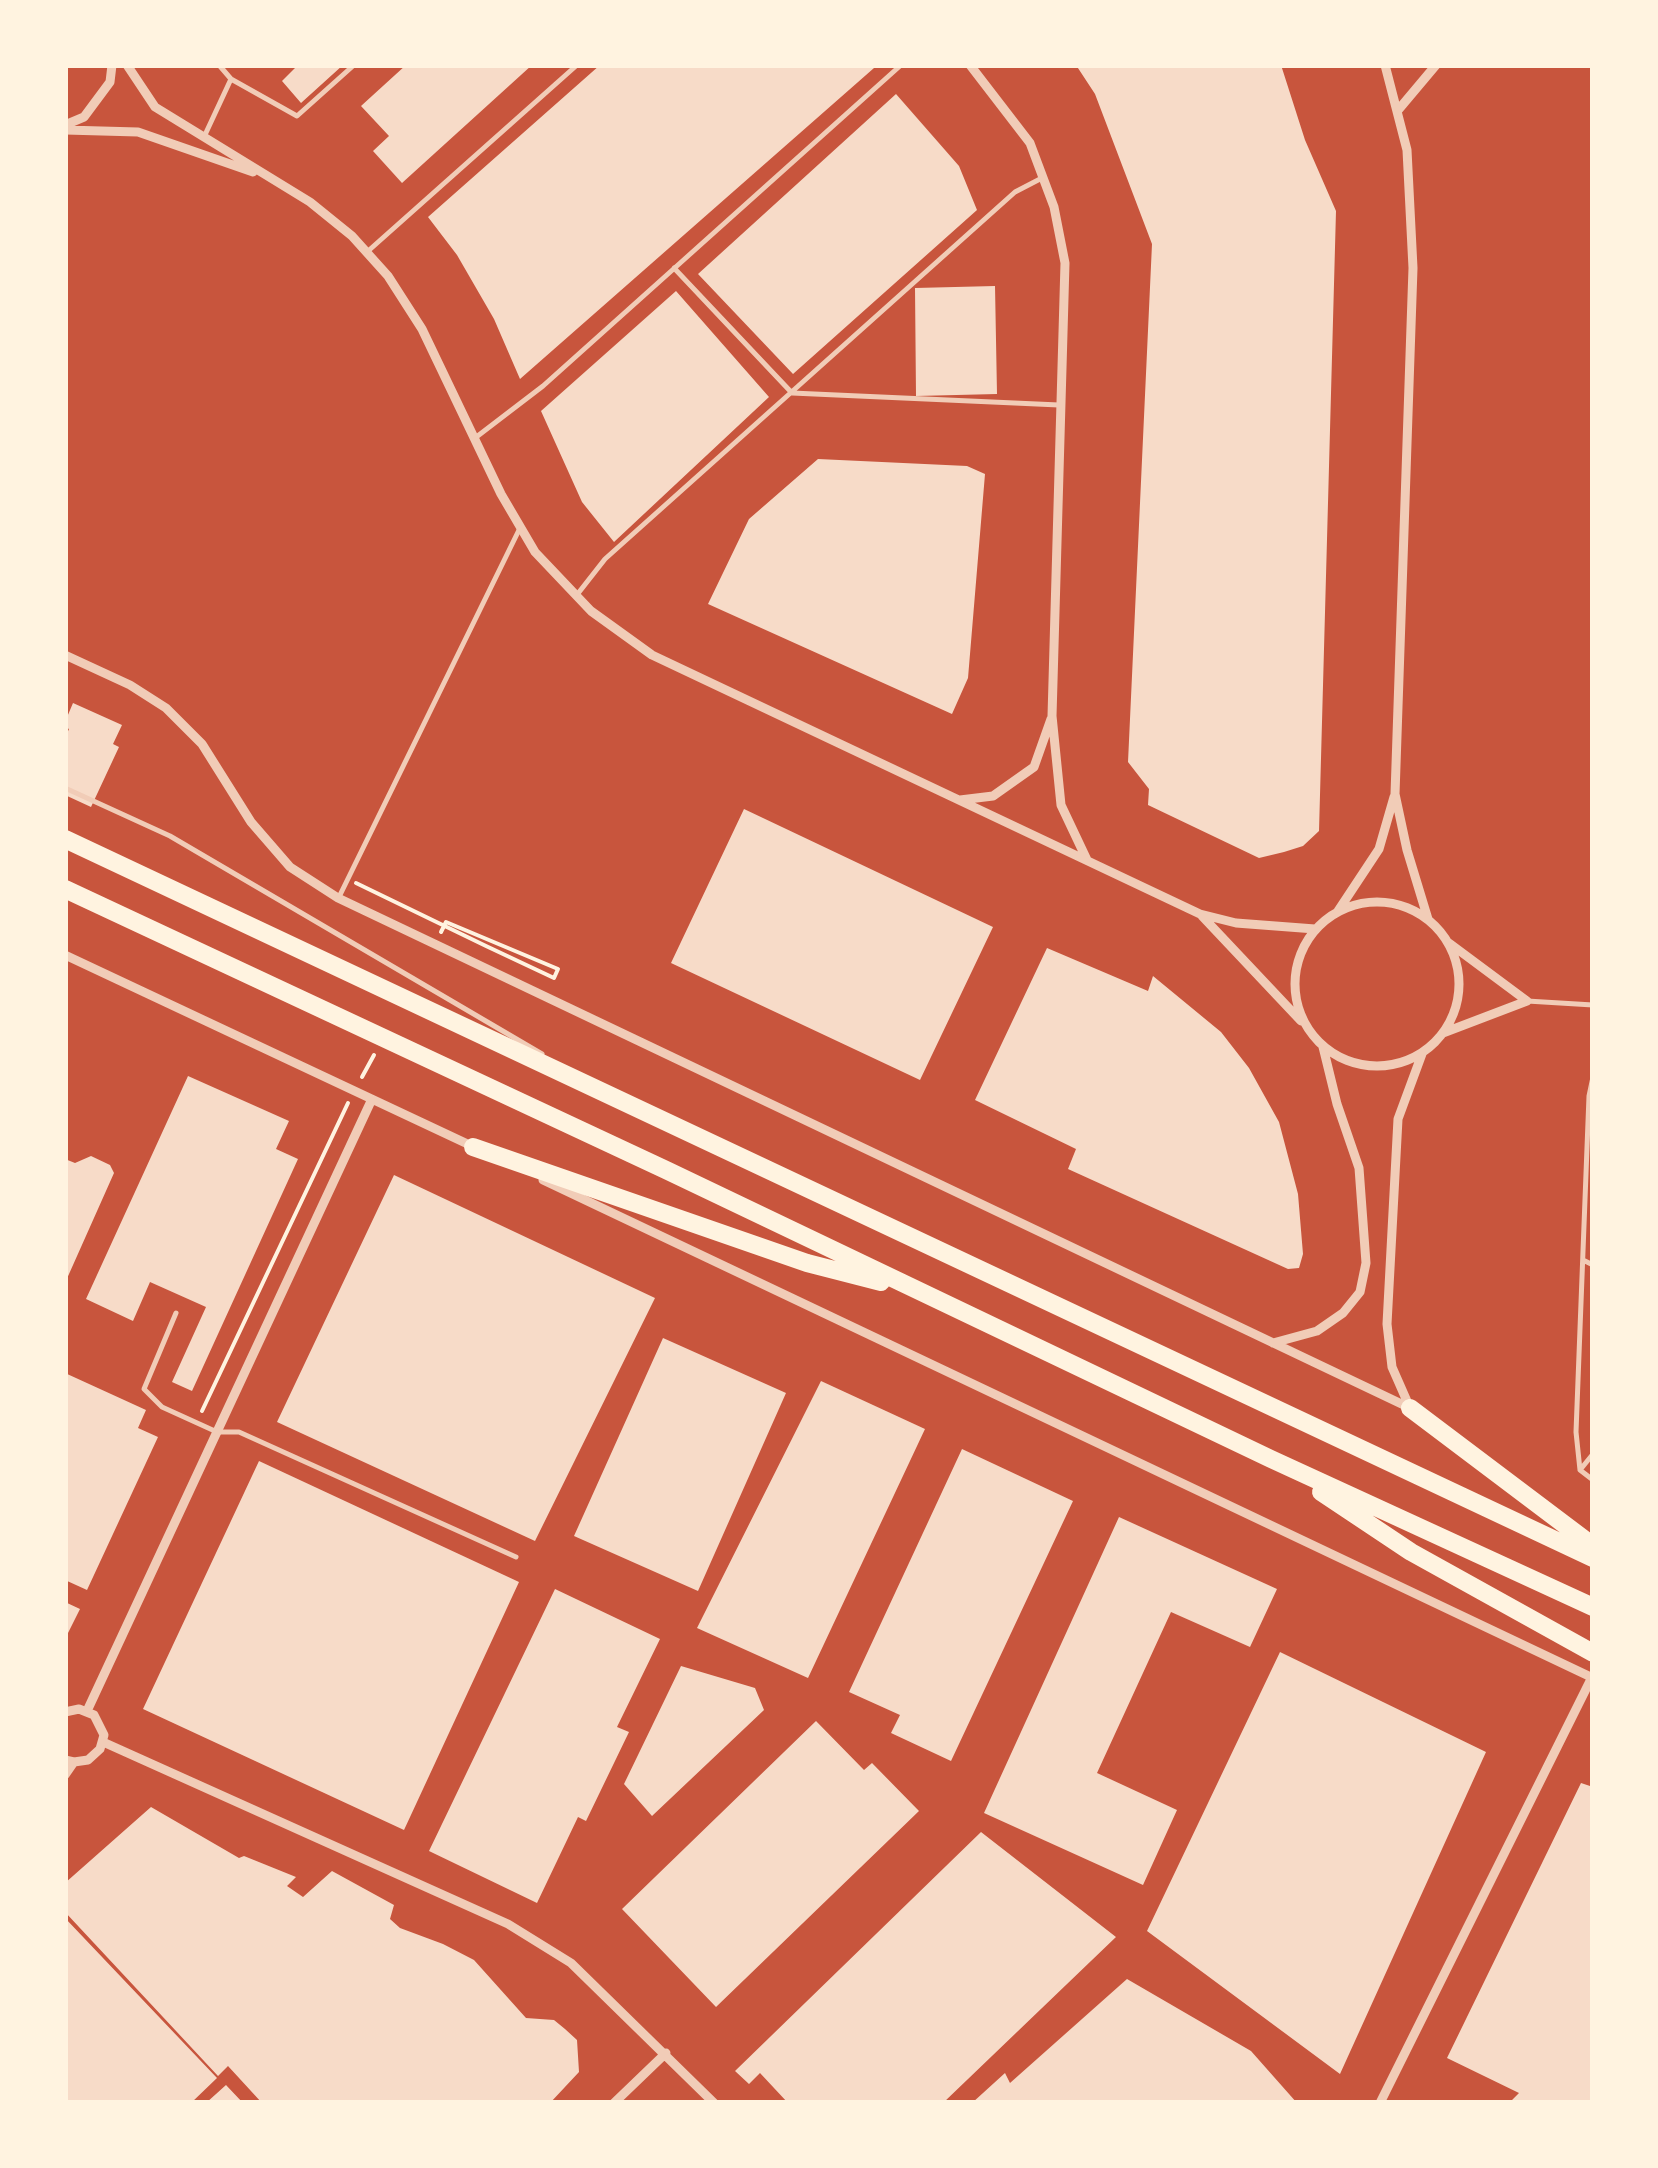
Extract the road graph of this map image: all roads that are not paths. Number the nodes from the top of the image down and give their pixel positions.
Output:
1 (112, 65) edge
2 (128, 65) edge
3 (219, 65) edge
4 (354, 65) edge
5 (577, 65) edge
6 (901, 65) edge
7 (970, 65) edge
8 (1385, 65) edge
9 (1436, 65) edge
10 (232, 78) junction
11 (1399, 109) junction
12 (65, 127) edge
13 (204, 136) junction
14 (1042, 177) junction
15 (270, 178) junction
16 (366, 252) junction
17 (674, 268) junction
18 (792, 393) junction
19 (1062, 405) junction
20 (474, 438) junction
21 (521, 527) junction
22 (576, 596) junction
23 (65, 655) edge
24 (1052, 716) junction
25 (65, 788) edge
26 (1395, 794) junction
27 (958, 800) junction
28 (65, 840) edge
29 (1088, 861) junction
30 (65, 889) edge
31 (338, 898) junction
32 (1338, 911) junction
33 (1200, 914) junction
34 (1428, 919) junction
35 (1316, 929) junction
36 (1447, 941) junction
37 (65, 956) edge
38 (1527, 1001) junction
39 (1593, 1005) edge
40 (1305, 1025) junction
41 (1443, 1032) junction
42 (1323, 1047) junction
43 (1422, 1052) junction
44 (1593, 1077) edge
45 (600, 1090) junction
46 (372, 1098) junction
47 (473, 1147) junction
48 (1582, 1260) junction
49 (1593, 1265) edge
50 (920, 1292) junction
51 (176, 1314) dead end
52 (1273, 1343) junction
53 (1410, 1408) junction
54 (217, 1432) junction
55 (1593, 1454) edge
56 (1271, 1459) junction
57 (1580, 1470) junction
58 (1593, 1480) edge
59 (1593, 1546) edge
60 (516, 1557) dead end
61 (1593, 1558) edge
62 (1593, 1607) edge
63 (1593, 1653) edge
64 (1592, 1678) edge
65 (87, 1711) junction
66 (65, 1712) edge
67 (102, 1742) junction
68 (69, 1761) edge
69 (65, 1776) edge
70 (666, 2053) junction
71 (614, 2103) edge
72 (714, 2103) edge
73 (1380, 2103) edge

1 - 12 street
2 - 13 street
3 - 10 lane
4 - 10 lane
5 - 16 lane
6 - 17 lane
7 - 14 street
8 - 11 street
9 - 11 street
10 - 13 lane
11 - 26 street
12 - 15 street
13 - 15 street
14 - 18 lane
14 - 19 street
15 - 16 street
16 - 20 street
17 - 18 lane
17 - 20 lane
18 - 19 lane
18 - 22 lane
19 - 24 street
20 - 21 street
21 - 22 street
21 - 31 lane
22 - 27 street
23 - 31 street
24 - 27 street
24 - 29 street
25 - 45 lane
26 - 32 street
26 - 34 street
27 - 29 street
28 - 45 highway
29 - 33 street
30 - 50 highway
31 - 52 street
32 - 34 street
32 - 35 street
33 - 35 street
33 - 40 street
34 - 36 street
35 - 40 street
36 - 38 street
36 - 41 street
37 - 46 street
38 - 39 lane
38 - 41 street
40 - 42 street
41 - 43 street
42 - 43 street
42 - 52 street
43 - 53 street
44 - 48 lane
45 - 61 highway
46 - 47 street
46 - 54 street
47 - 50 highway
47 - 64 street
48 - 49 lane
48 - 57 lane
50 - 56 highway
51 - 54 lane
52 - 53 street
53 - 59 highway
54 - 60 lane
54 - 65 street
55 - 57 lane
56 - 62 highway
56 - 63 highway
57 - 58 lane
64 - 73 street
65 - 66 street
65 - 67 street
67 - 68 street
67 - 70 street
68 - 69 street
70 - 71 street
70 - 72 street

